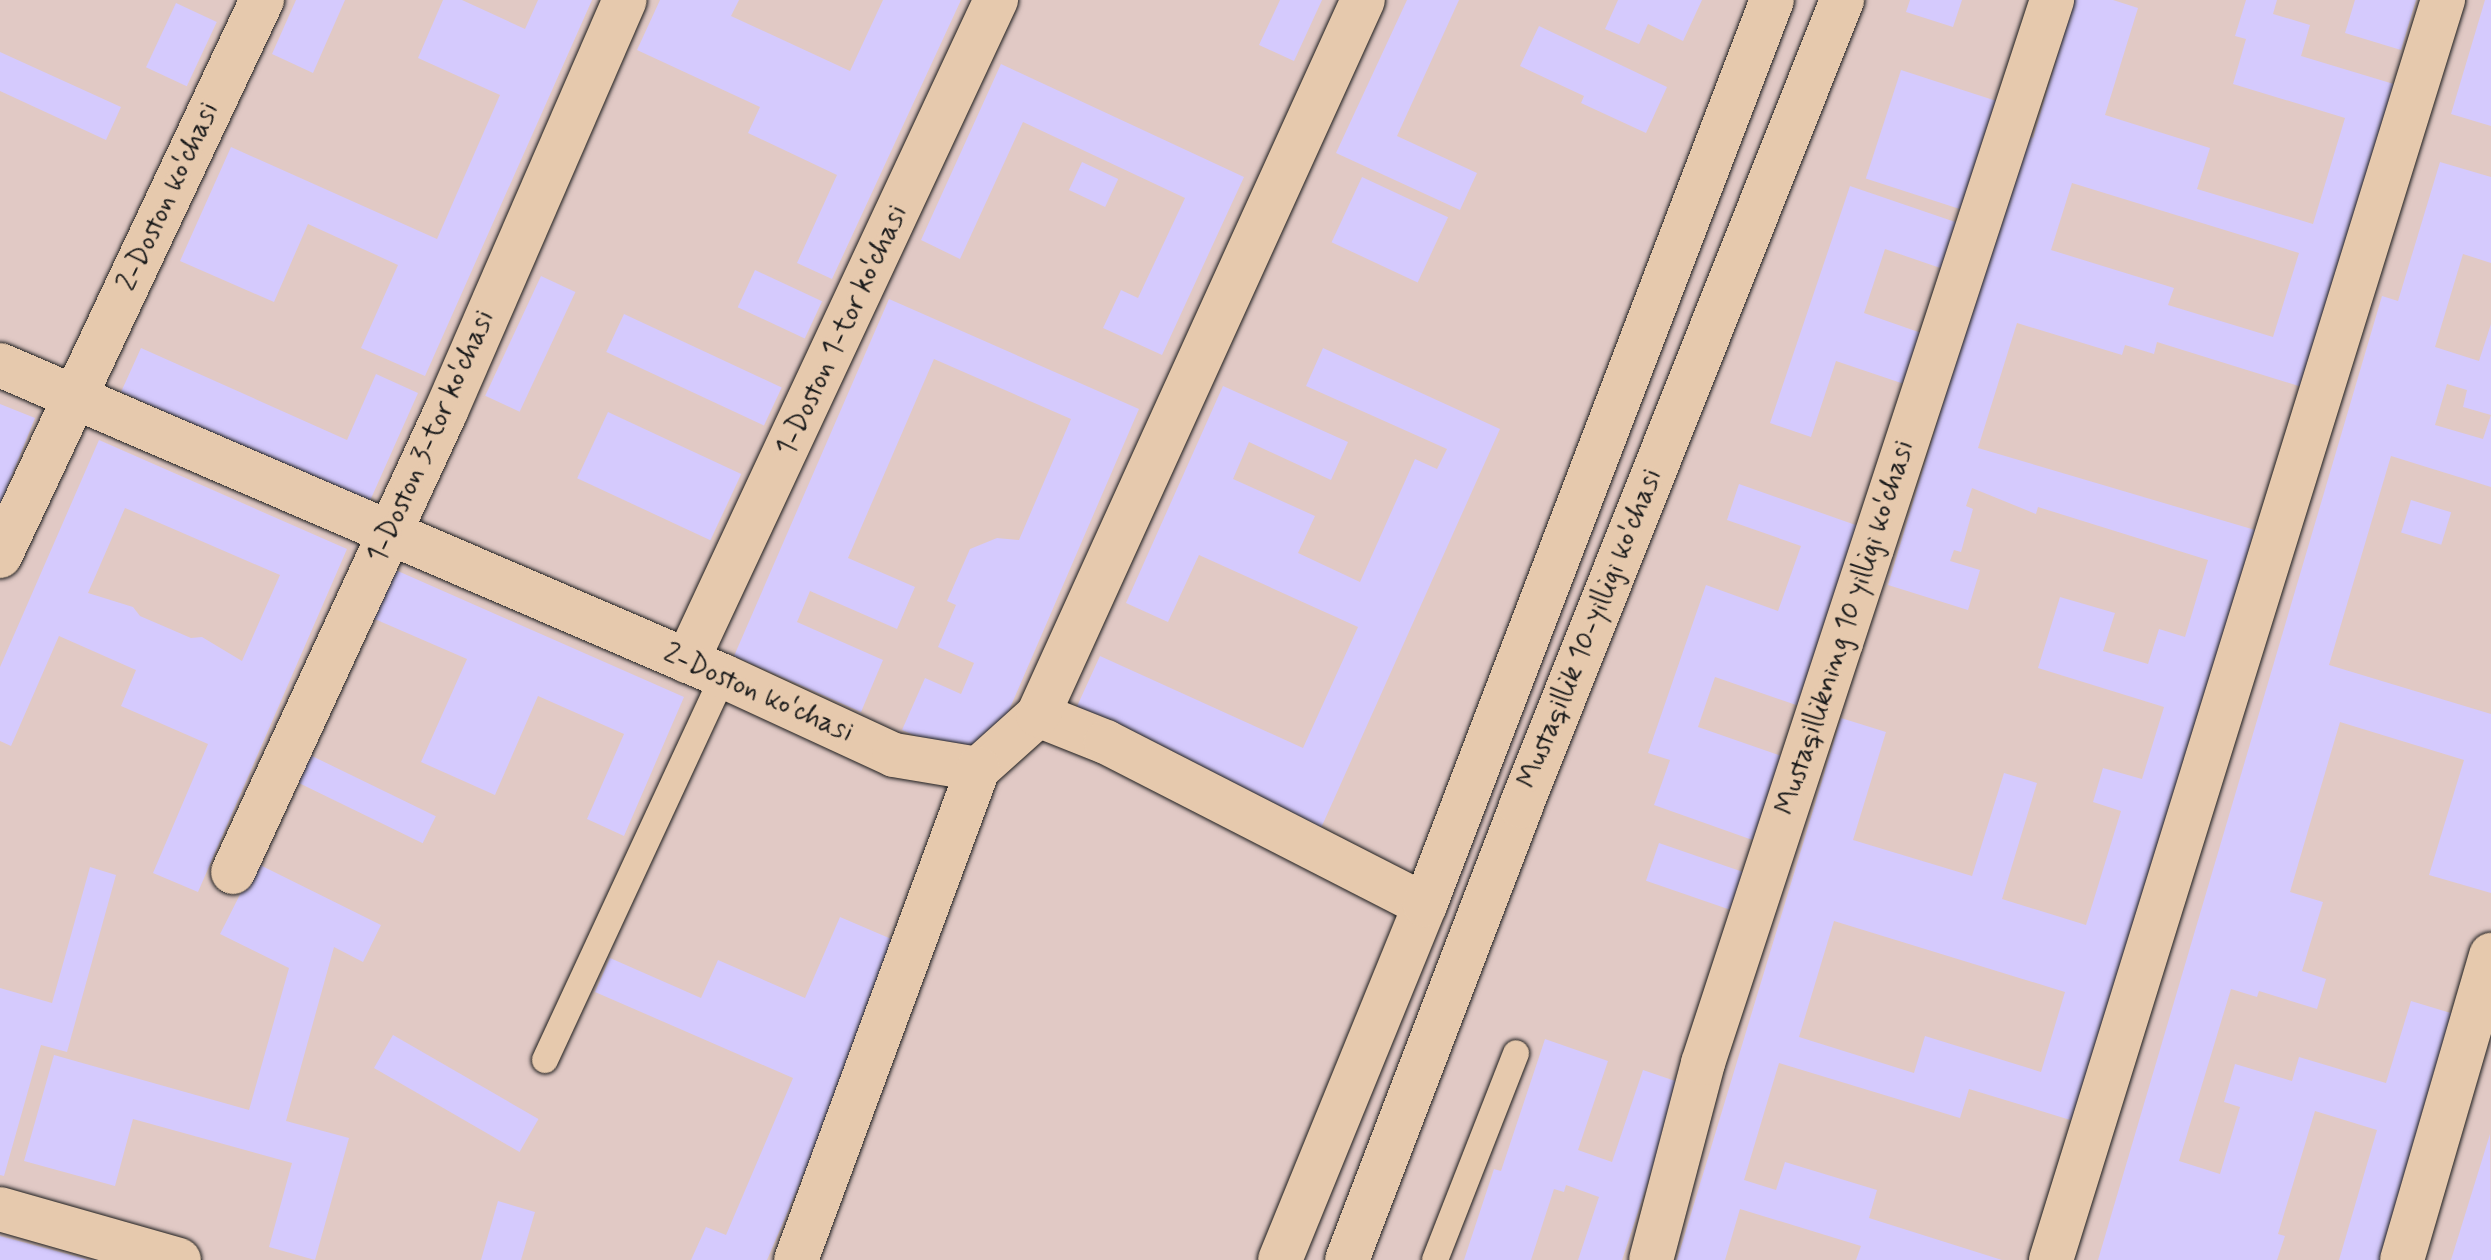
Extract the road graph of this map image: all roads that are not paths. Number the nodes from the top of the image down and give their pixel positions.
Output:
1 (262, 0) edge
2 (625, 0) edge
3 (996, 0) edge
4 (1363, 0) edge
5 (1772, 0) edge
6 (1842, 0) edge
7 (2052, 0) edge
8 (2443, 0) edge
9 (0, 365) edge
10 (76, 394) junction
11 (388, 535) junction
12 (0, 556) edge
13 (705, 668) junction
14 (1038, 715) junction
15 (978, 769) junction
16 (233, 872) dead end
17 (1425, 905) junction
18 (1467, 950) junction
19 (2491, 955) edge
20 (1516, 1053) dead end
21 (545, 1060) dead end
22 (0, 1209) edge
23 (179, 1260) edge
24 (796, 1260) edge
25 (1280, 1260) edge
26 (1347, 1260) edge
27 (1435, 1260) edge
28 (1651, 1260) edge
29 (2051, 1260) edge
30 (2402, 1260) edge

1 - 10 street, 2-Doston koʻchasi
2 - 11 street, 1-Doston 3-tor koʻchasi
3 - 13 street, 1-Doston 1-tor koʻchasi
4 - 14 street
5 - 17 street, Mustaqillik 10-yilligi ko'chasi
6 - 18 street, Mustaqillik 10-yilligi ko'chasi
7 - 28 street, Mustaqillikning 10 yilligi koʻchasi
8 - 29 street
9 - 10 street, 2-Doston koʻchasi
10 - 11 street, 2-Doston koʻchasi
10 - 12 street, 2-Doston koʻchasi
11 - 13 street, 2-Doston koʻchasi
11 - 16 street, 1-Doston 3-tor koʻchasi
13 - 15 street, 2-Doston koʻchasi
13 - 21 lane
14 - 15 street
14 - 17 street
15 - 24 street
17 - 18 street
17 - 25 street, Mustaqillik 10-yilligi ko'chasi
18 - 26 street, Mustaqillik 10-yilligi ko'chasi
19 - 30 street
20 - 27 lane
22 - 23 street

